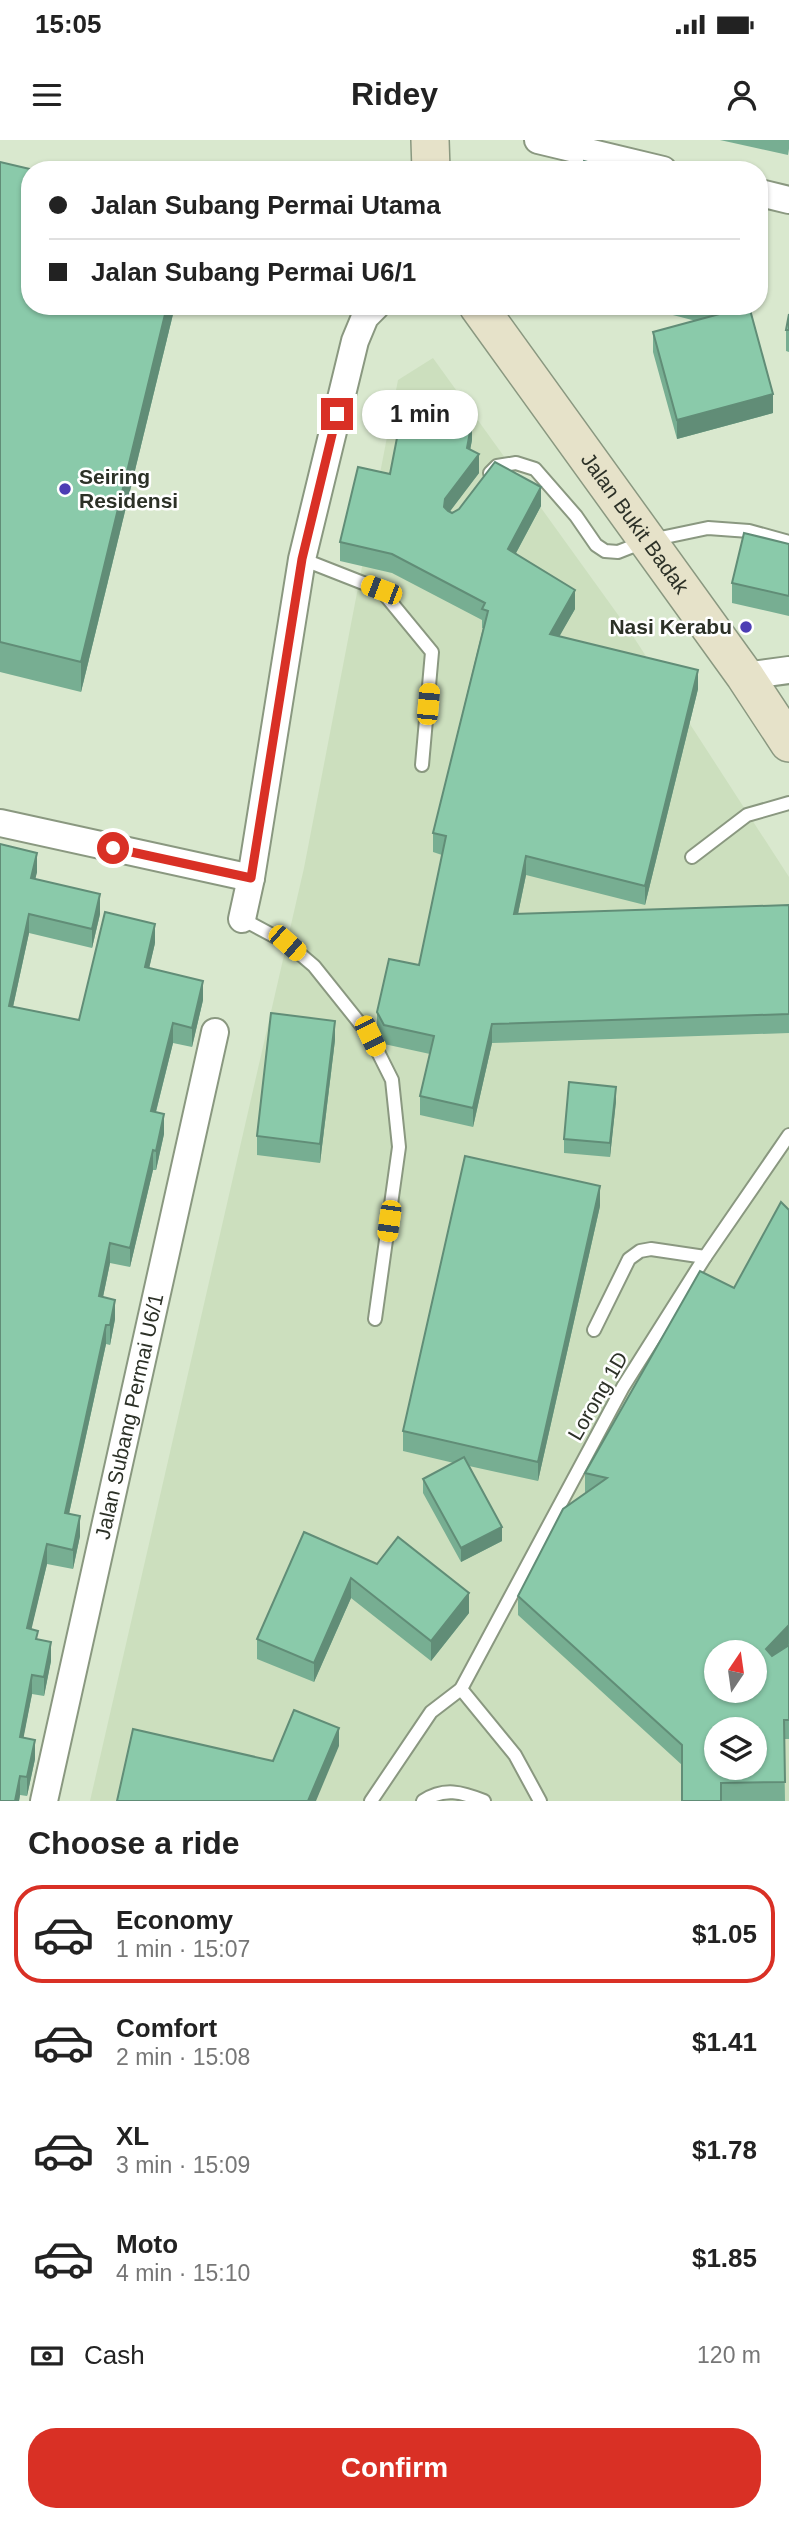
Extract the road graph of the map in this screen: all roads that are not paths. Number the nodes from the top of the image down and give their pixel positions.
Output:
1 (430, 140) edge
2 (538, 140) edge
3 (431, 161) edge
4 (626, 161) edge
5 (768, 195) edge
6 (789, 200) edge
7 (367, 315) edge
8 (484, 315) edge
9 (480, 485) edge
10 (646, 541) junction
11 (789, 542) edge
12 (302, 559) junction
13 (789, 670) edge
14 (746, 676) junction
15 (789, 743) edge
16 (422, 765) dead end
17 (789, 803) edge
18 (0, 823) edge
19 (692, 857) dead end
20 (251, 878) junction
21 (242, 919) joint
22 (215, 1032) dead end
23 (788, 1141) edge
24 (705, 1257) junction
25 (376, 1319) dead end
26 (594, 1330) dead end
27 (461, 1689) junction
28 (44, 1801) edge
29 (371, 1801) edge
30 (423, 1801) edge
31 (484, 1801) edge
32 (540, 1801) edge

1 - 3 main road
2 - 4 street
5 - 6 street
7 - 12 street
8 - 10 main road, Jalan Bukit Badak
9 - 10 lane
10 - 11 lane
10 - 14 main road, Jalan Bukit Badak
12 - 16 lane
12 - 20 street
13 - 14 street
14 - 15 main road, Jalan Bukit Badak
17 - 19 lane
18 - 20 street
20 - 21 street
21 - 25 lane
22 - 28 street, Jalan Subang Permai U6/1
23 - 24 lane, Lorong 1D
24 - 26 lane
24 - 27 lane, Lorong 1D
27 - 29 lane
27 - 32 lane
30 - 31 lane

